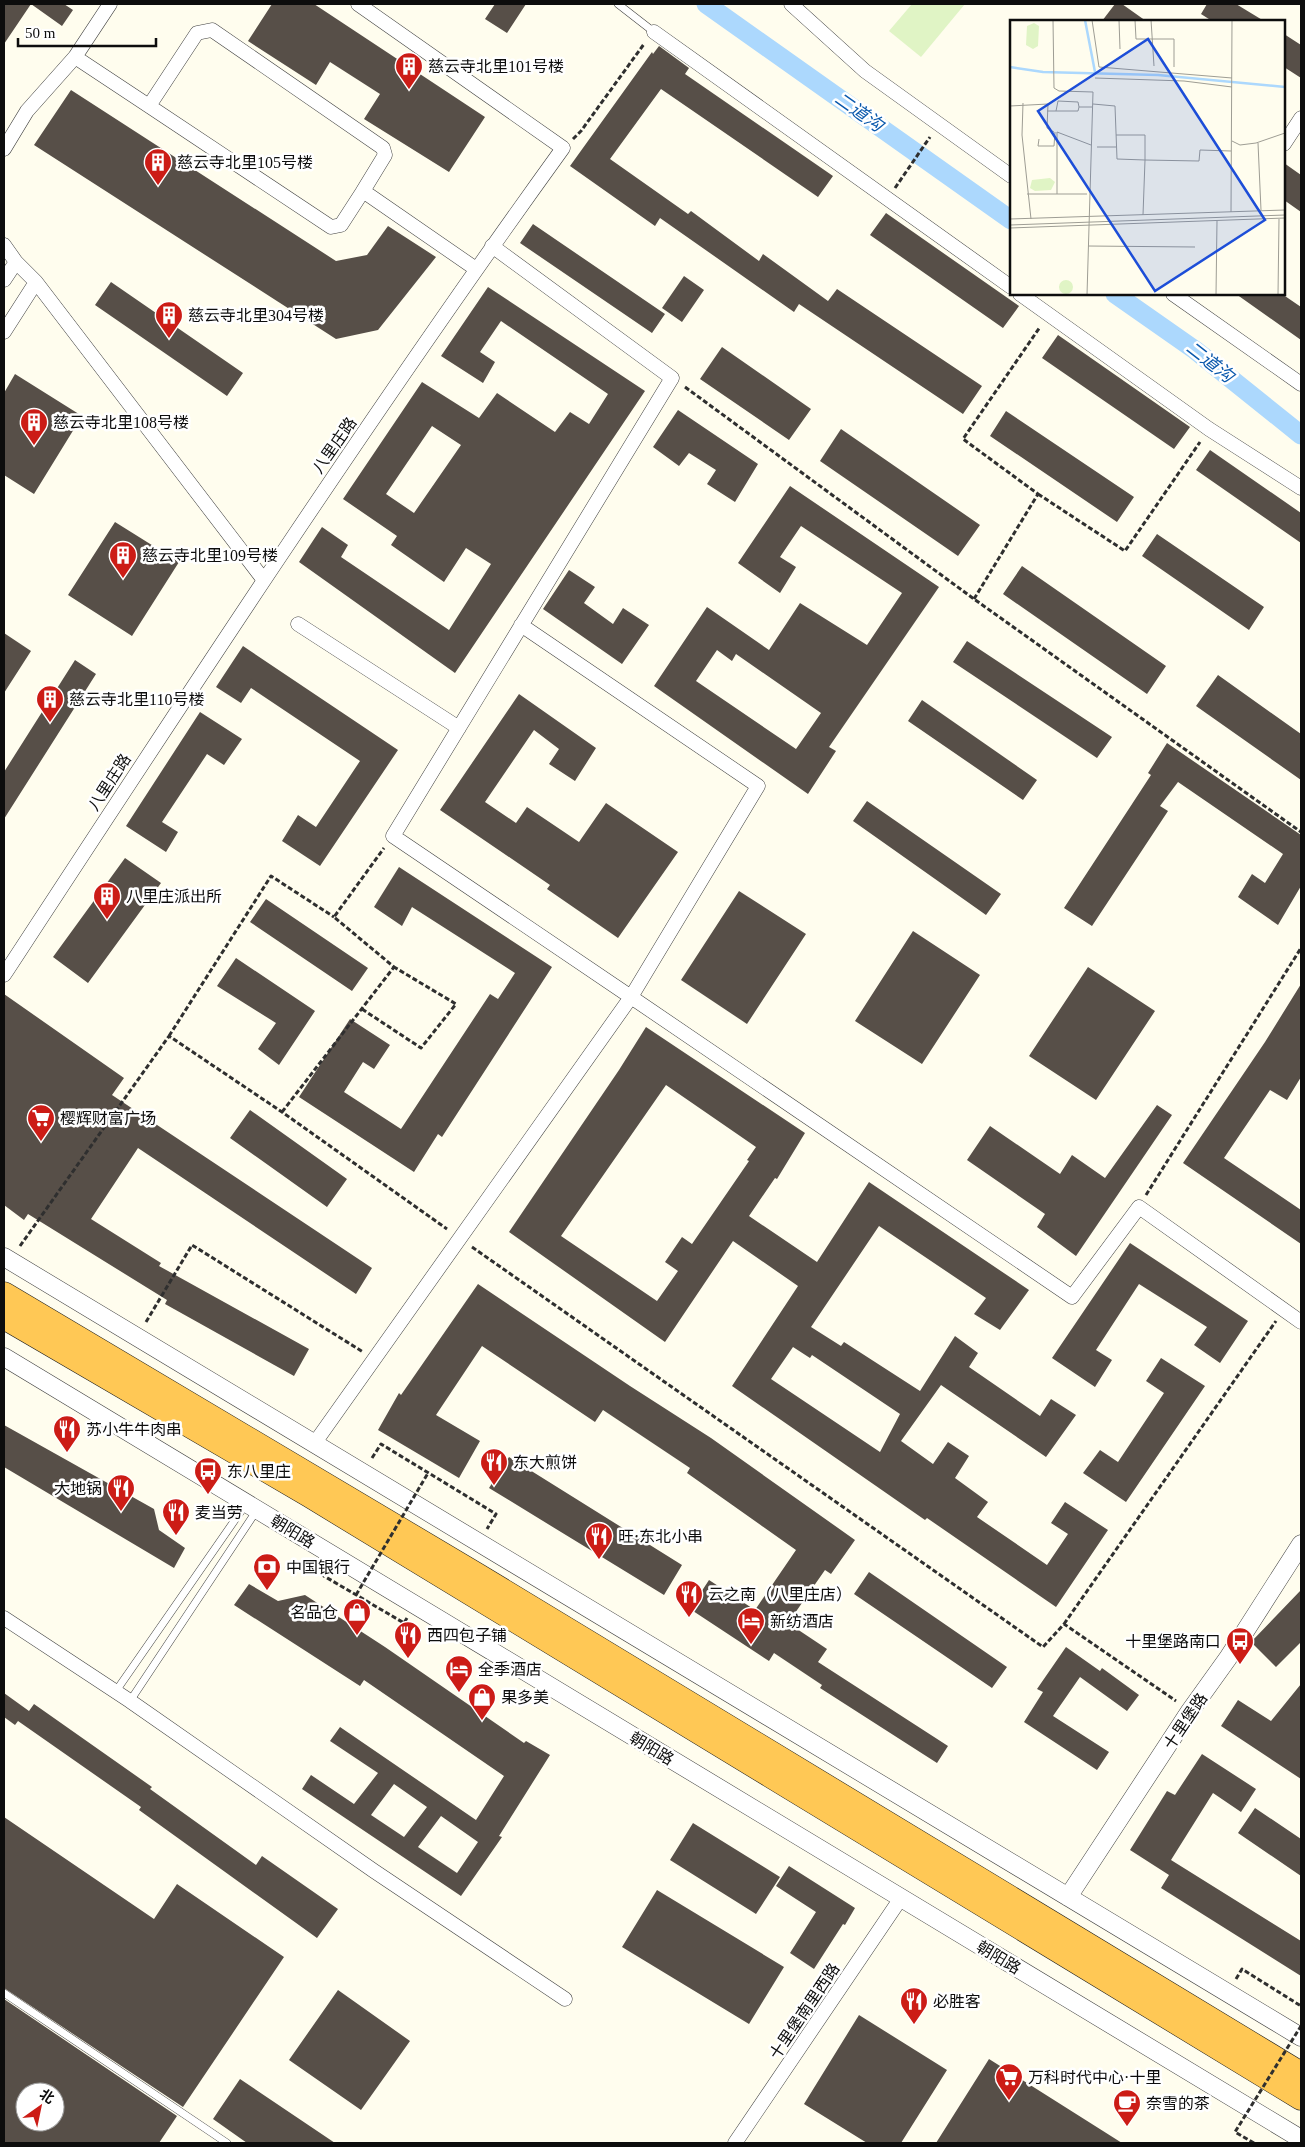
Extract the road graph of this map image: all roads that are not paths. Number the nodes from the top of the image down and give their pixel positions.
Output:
1 (110, 4) edge
2 (358, 4) edge
3 (618, 4) edge
4 (791, 4) edge
5 (654, 32) joint
6 (75, 57) junction
7 (149, 106) junction
8 (1301, 118) edge
9 (1285, 142) edge
10 (4, 149) edge
11 (1010, 175) edge
12 (362, 191) junction
13 (4, 245) edge
14 (492, 246) junction
15 (16, 262) junction
16 (476, 269) junction
17 (4, 280) edge
18 (36, 282) junction
19 (1010, 286) edge
20 (1021, 295) edge
21 (1174, 295) edge
22 (4, 332) edge
23 (1301, 384) edge
24 (1301, 488) edge
25 (263, 579) junction
26 (298, 624) dead end
27 (521, 626) junction
28 (458, 728) junction
29 (4, 975) edge
30 (631, 997) junction
31 (7, 1259) edge
32 (4, 1294) edge
33 (4, 1317) edge
34 (1301, 1322) edge
35 (4, 1357) edge
36 (314, 1444) junction
37 (252, 1507) junction
38 (1301, 1544) edge
39 (4, 1618) edge
40 (116, 1691) junction
41 (130, 1701) junction
42 (1068, 1897) junction
43 (901, 1898) junction
44 (4, 1994) edge
45 (565, 1998) dead end
46 (1301, 2037) edge
47 (1301, 2074) edge
48 (1301, 2098) edge
49 (1301, 2139) edge
50 (227, 2143) edge
51 (735, 2143) edge

1 - 6 street
2 - 14 street, 八里庄路
3 - 5 lane
4 - 11 street
5 - 19 street
6 - 7 street
6 - 10 street
7 - 12 street
7 - 12 street
8 - 9 street
12 - 16 street
13 - 15 street
14 - 16 street, 八里庄路
14 - 27 street
15 - 17 street
15 - 18 street
16 - 25 street, 八里庄路
18 - 22 street
18 - 25 street
20 - 24 street
21 - 23 street
25 - 29 street, 八里庄路
26 - 28 street
27 - 28 street
27 - 30 street
28 - 30 street
30 - 34 street
30 - 36 street
31 - 36 street
32 - 47 highway
33 - 48 highway
35 - 37 street, 朝阳路
36 - 42 street
37 - 40 lane
37 - 41 lane
37 - 43 street, 朝阳路
38 - 42 street, 十里堡路
39 - 40 street
40 - 41 street
41 - 45 street
42 - 46 street
43 - 49 street, 朝阳路
43 - 51 street, 十里堡南里西路
44 - 50 lane

